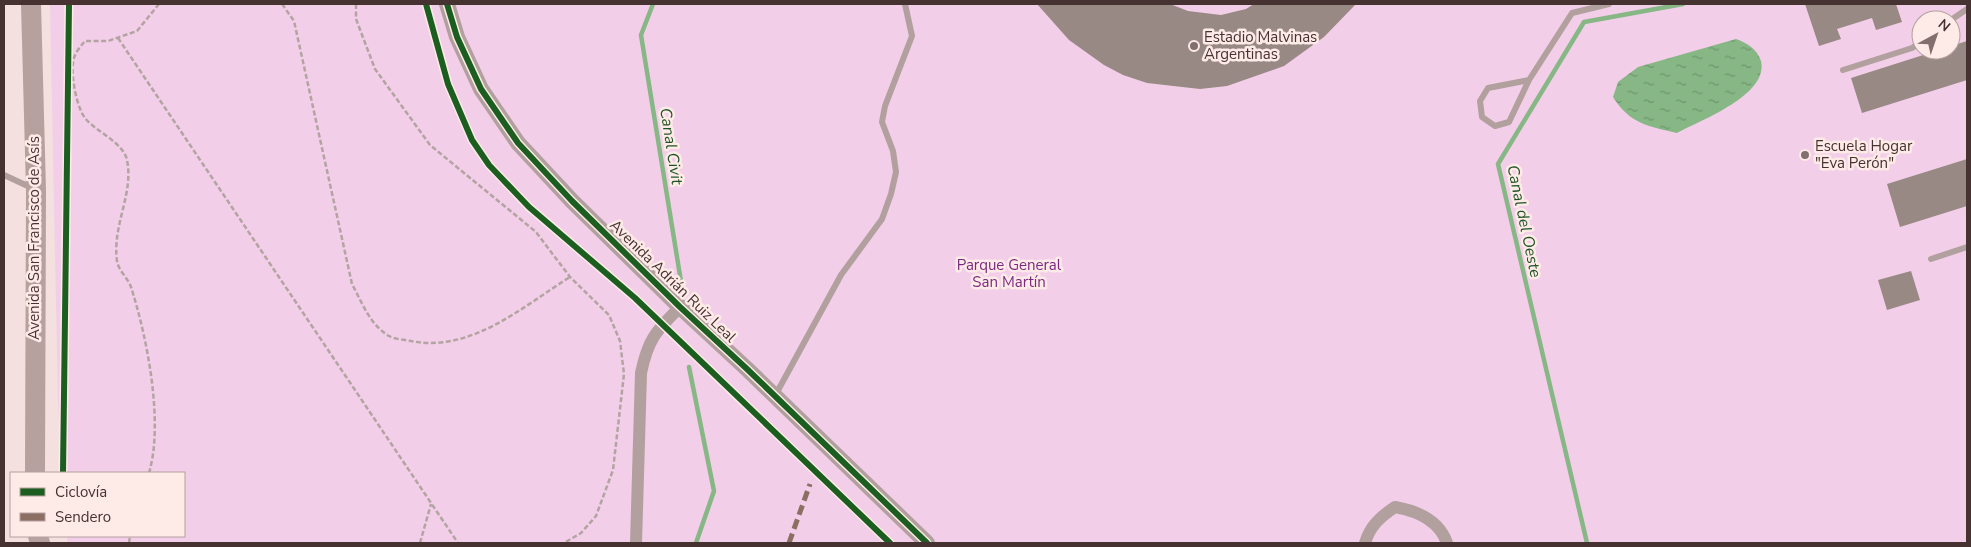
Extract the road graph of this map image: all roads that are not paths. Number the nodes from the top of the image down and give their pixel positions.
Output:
1 (31, 4) edge
2 (447, 4) edge
3 (905, 4) edge
4 (1609, 4) edge
5 (1911, 48) edge
6 (1843, 70) dead end
7 (1529, 80) junction
8 (4, 175) edge
9 (36, 190) junction
10 (1967, 247) edge
11 (1931, 259) dead end
12 (680, 307) junction
13 (775, 396) junction
14 (35, 472) edge
15 (636, 543) edge
16 (927, 543) edge
17 (1365, 543) edge
18 (1447, 543) edge

1 - 9 main road, Avenida San Francisco de Asís
2 - 12 street, Avenida Adrián Ruiz Leal
3 - 13 lane
4 - 7 lane
5 - 6 lane
7 - 7 lane
8 - 9 lane
9 - 14 main road, Avenida San Francisco de Asís
10 - 11 lane
12 - 13 street, Avenida Adrián Ruiz Leal
12 - 15 street
13 - 16 street, Avenida Adrián Ruiz Leal
17 - 18 street

